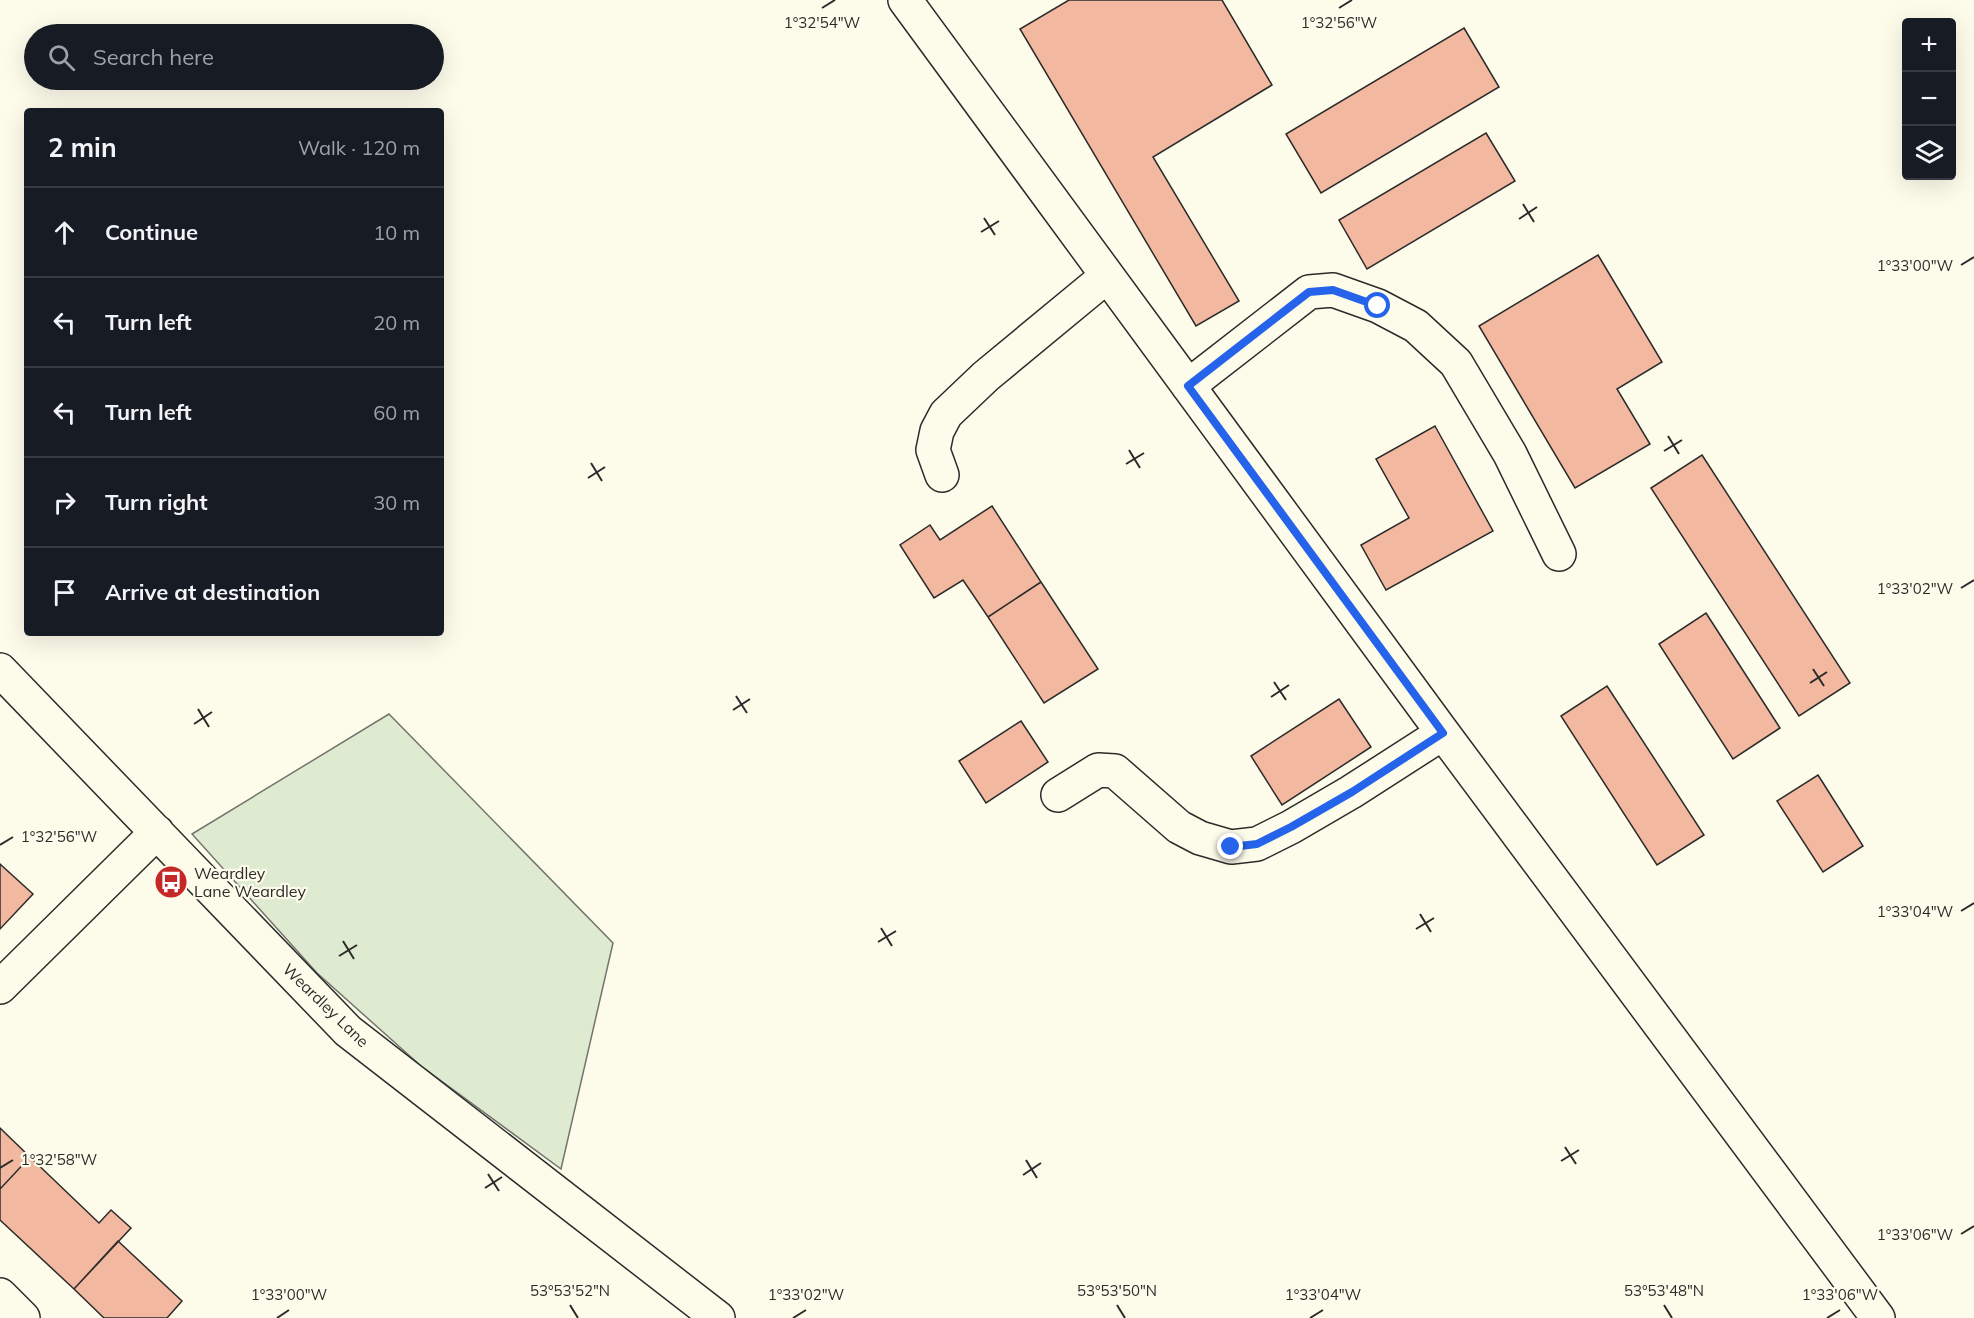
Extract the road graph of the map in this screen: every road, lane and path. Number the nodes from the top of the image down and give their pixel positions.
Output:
1 (905, 0) edge
2 (1107, 276) junction
3 (1188, 386) junction
4 (942, 475) dead end
5 (1559, 554) dead end
6 (0, 670) edge
7 (1443, 733) junction
8 (1058, 795) dead end
9 (157, 832) junction
10 (0, 987) edge
11 (0, 1295) edge
12 (23, 1318) edge
13 (718, 1318) edge
14 (1878, 1318) edge

1 - 2 street
2 - 3 street
2 - 4 street
3 - 5 street
3 - 7 street
6 - 9 street, Weardley Lane
7 - 8 street
7 - 14 street
9 - 10 street
9 - 13 street, Weardley Lane
11 - 12 street

